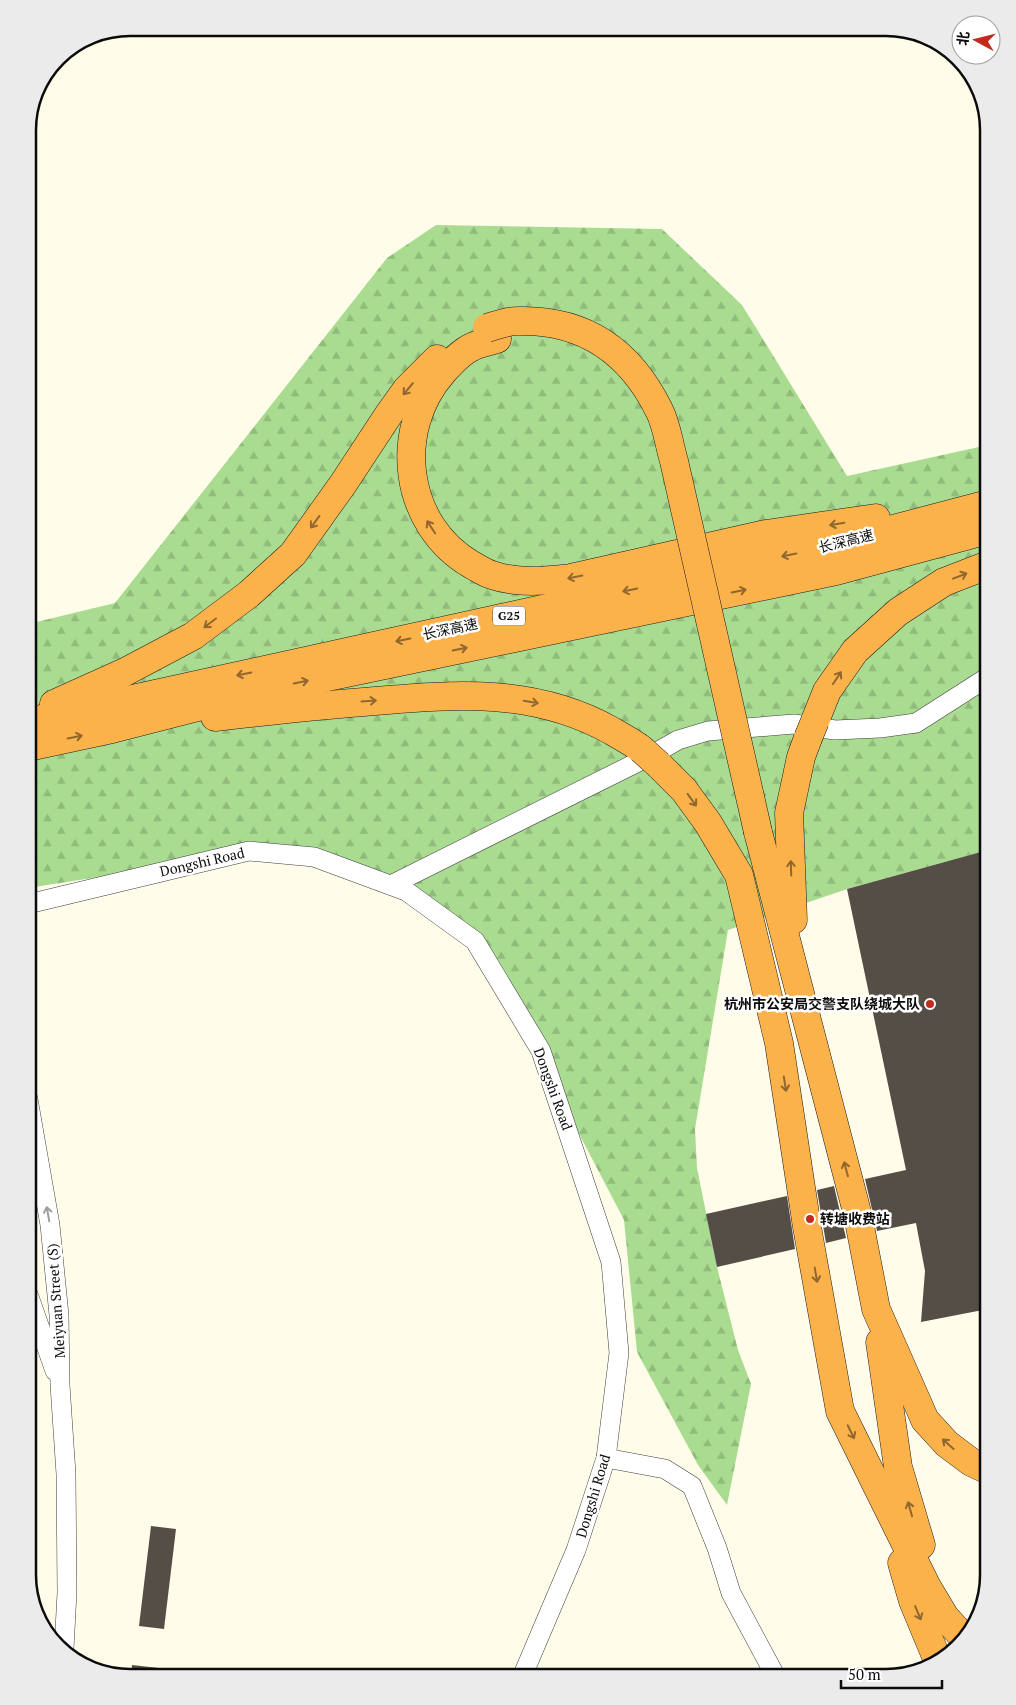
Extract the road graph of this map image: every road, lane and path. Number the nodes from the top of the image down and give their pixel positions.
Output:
1 (492, 333) junction
2 (980, 503) edge
3 (980, 504) edge
4 (980, 532) edge
5 (980, 568) edge
6 (980, 682) edge
7 (36, 712) edge
8 (36, 720) edge
9 (112, 728) junction
10 (36, 745) edge
11 (752, 834) junction
12 (391, 885) junction
13 (36, 902) edge
14 (798, 987) junction
15 (779, 1043) junction
16 (36, 1145) edge
17 (876, 1309) junction
18 (36, 1317) edge
19 (60, 1385) junction
20 (606, 1458) junction
21 (980, 1466) edge
22 (884, 1499) junction
23 (967, 1622) edge
24 (959, 1633) edge
25 (64, 1641) edge
26 (935, 1654) edge
27 (525, 1669) edge
28 (771, 1669) edge

2 -> 1 highway
1 -> 7 highway
1 - 11 highway, bridge
3 -> 8 highway, 长深高速 / G25
9 -> 4 highway, 长深高速 / G25
14 -> 5 highway
6 - 12 street
10 -> 9 highway, 长深高速 / G25
9 -> 15 highway
11 - 14 highway
11 - 15 highway
12 - 13 street, Dongshi Road
12 - 20 street, Dongshi Road
17 -> 14 highway
15 -> 22 highway
19 -> 16 street, Meiyuan Street (S)
21 -> 17 highway
23 -> 17 highway
18 - 19 street, Meiyuan Street (S)
19 - 25 street, Meiyuan Street (S)
20 - 27 street, Dongshi Road
20 - 28 street
22 - 24 highway
22 -> 26 highway

